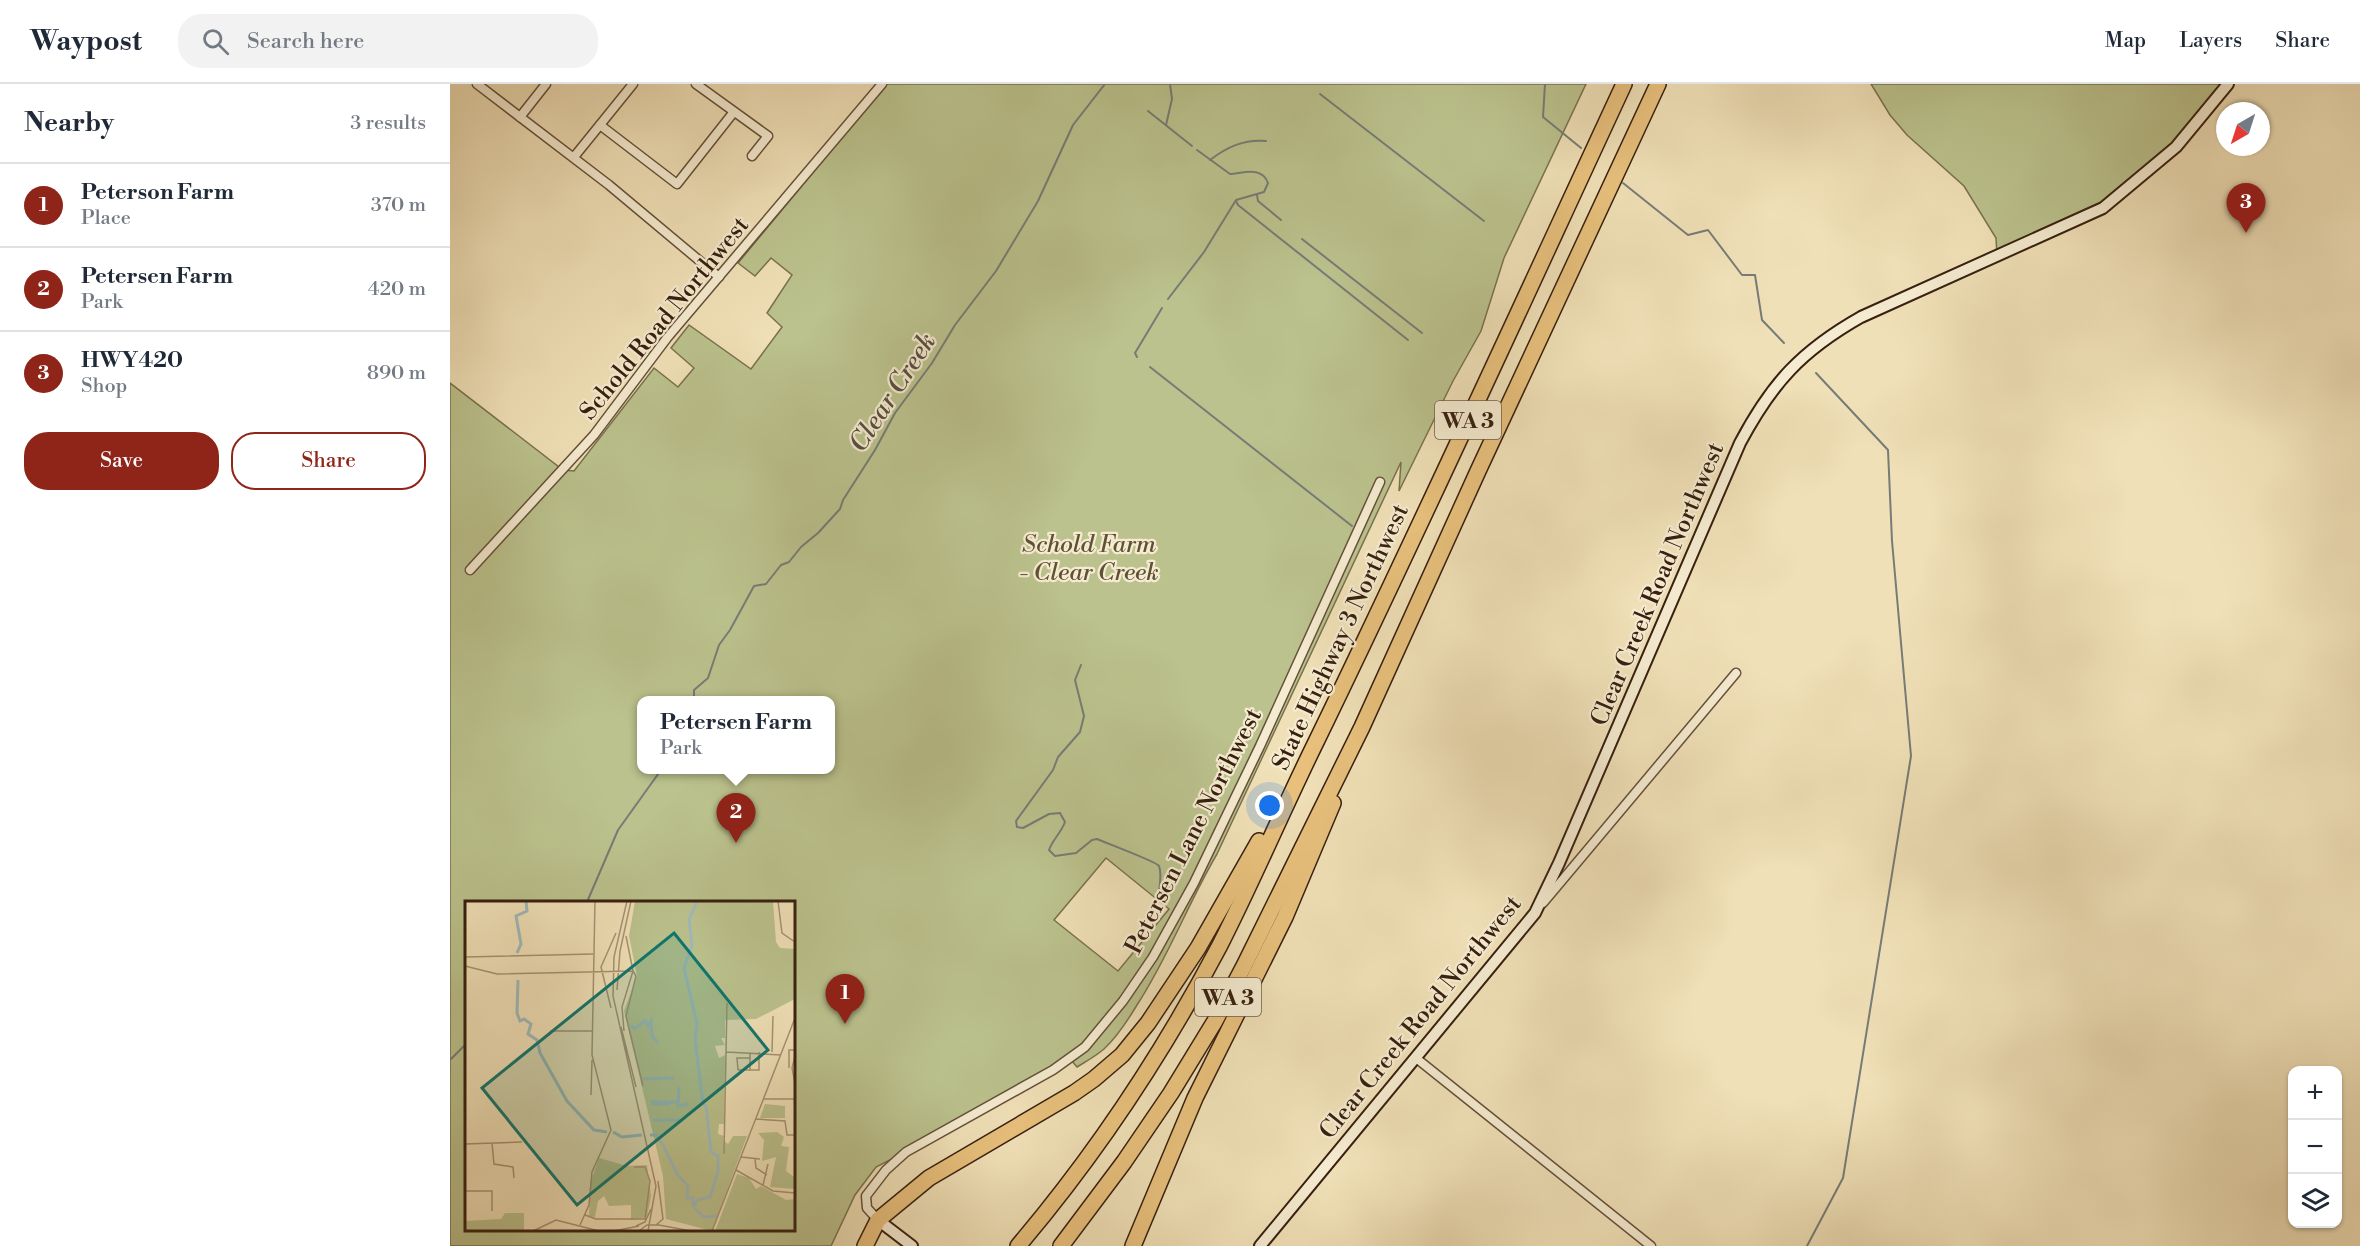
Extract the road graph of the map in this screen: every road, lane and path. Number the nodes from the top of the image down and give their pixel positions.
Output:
1 (477, 84) edge
2 (546, 84) edge
3 (633, 84) edge
4 (696, 84) edge
5 (882, 84) edge
6 (1624, 84) edge
7 (1658, 84) edge
8 (2228, 84) edge
9 (734, 112) junction
10 (520, 117) junction
11 (600, 125) junction
12 (752, 156) dead end
13 (574, 157) junction
14 (719, 278) junction
15 (1380, 482) dead end
16 (470, 570) dead end
17 (1736, 673) dead end
18 (1362, 728) junction
19 (1309, 755) junction
20 (1534, 913) junction
21 (1416, 1058) junction
22 (878, 1220) junction
23 (865, 1246) edge
24 (912, 1246) edge
25 (1018, 1246) edge
26 (1061, 1246) edge
27 (1133, 1246) edge
28 (1260, 1246) edge
29 (1651, 1246) edge

1 - 10 street
2 - 10 street
3 - 11 street
4 - 9 street
5 - 14 street, Schold Road Northwest
6 - 19 highway, State Highway 3 Northwest / WA 3
7 - 18 highway, WA 3
8 - 20 main road, Clear Creek Road Northwest
9 - 11 street
9 - 12 street
10 - 13 street
11 - 13 street
13 - 14 street
14 - 16 street, Schold Road Northwest
15 - 22 street, Petersen Lane Northwest
17 - 20 street
18 - 26 highway, WA 3
18 - 27 highway
19 - 22 highway
19 - 25 highway, State Highway 3 Northwest / WA 3
20 - 21 main road, Clear Creek Road Northwest
21 - 28 main road, Clear Creek Road Northwest
21 - 29 street
22 - 23 highway
22 - 24 main road

